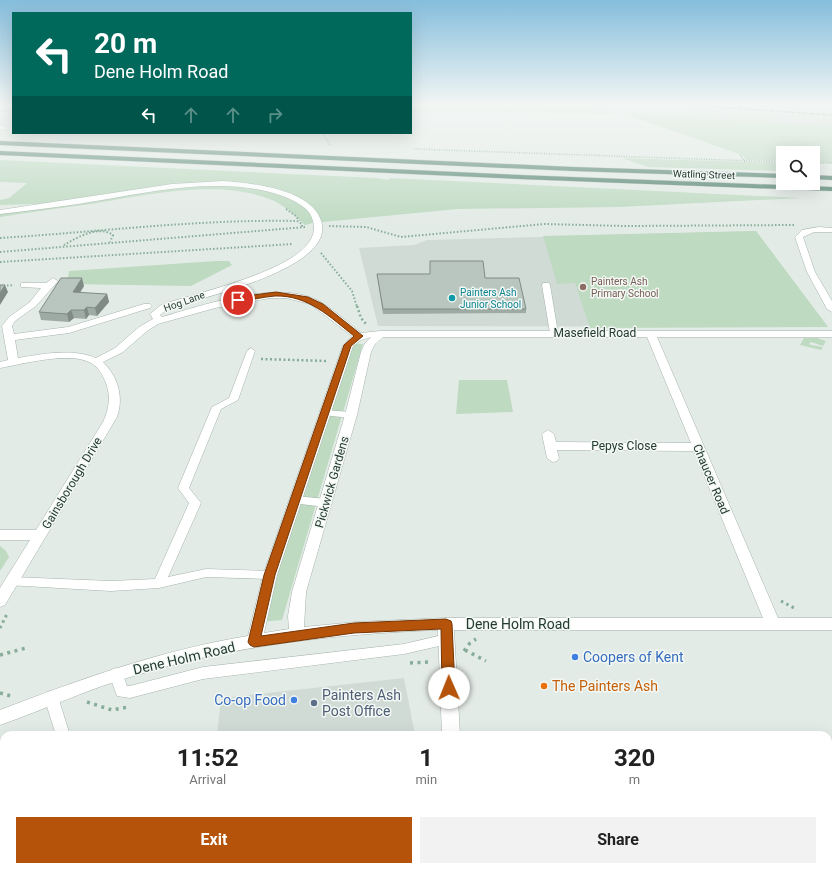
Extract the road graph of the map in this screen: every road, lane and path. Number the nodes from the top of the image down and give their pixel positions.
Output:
1 (58, 146) edge
2 (408, 149) dead end
3 (0, 153) edge
4 (740, 155) dead end
5 (745, 162) junction
6 (776, 162) edge
7 (820, 163) edge
8 (832, 164) edge
9 (776, 176) edge
10 (820, 177) edge
11 (832, 178) edge
12 (832, 189) edge
13 (0, 212) edge
14 (803, 225) dead end
15 (318, 226) junction
16 (302, 227) junction
17 (832, 230) edge
18 (0, 238) edge
19 (110, 242) junction
20 (293, 244) dead end
21 (62, 246) junction
22 (316, 249) dead end
23 (0, 252) edge
24 (0, 262) edge
25 (24, 285) dead end
26 (546, 285) dead end
27 (146, 306) dead end
28 (832, 309) edge
29 (159, 321) junction
30 (554, 333) junction
31 (650, 333) junction
32 (380, 334) junction
33 (832, 334) edge
34 (359, 336) junction
35 (9, 338) junction
36 (249, 354) joint
37 (96, 362) junction
38 (342, 362) junction
39 (14, 363) junction
40 (0, 365) edge
41 (325, 413) junction
42 (351, 415) junction
43 (550, 446) dead end
44 (698, 447) junction
45 (296, 500) junction
46 (326, 503) junction
47 (0, 535) edge
48 (41, 535) junction
49 (270, 575) junction
50 (11, 582) junction
51 (159, 583) junction
52 (777, 598) dead end
53 (0, 601) edge
54 (798, 610) dead end
55 (773, 624) junction
56 (832, 624) edge
57 (447, 632) junction
58 (297, 635) junction
59 (480, 638) dead end
60 (254, 642) junction
61 (26, 648) dead end
62 (465, 650) junction
63 (0, 655) edge
64 (462, 656) dead end
65 (486, 661) dead end
66 (435, 662) dead end
67 (403, 664) dead end
68 (116, 674) junction
69 (51, 698) junction
70 (82, 702) dead end
71 (130, 707) dead end
72 (0, 718) edge
73 (62, 731) edge
74 (451, 731) edge

1 - 9 highway, Watling Street
2 - 5 path
3 - 12 highway, Watling Street
4 - 5 path
5 - 6 path
7 - 8 path
10 - 11 highway
13 - 15 street
14 - 15 path
15 - 16 path
15 - 29 street, Hog Lane
16 - 18 path
16 - 19 path
17 - 28 street
19 - 21 path
19 - 21 path
20 - 24 path
21 - 23 path
22 - 32 path
25 - 35 street
26 - 30 lane
27 - 35 street
29 - 34 street
29 - 37 street
30 - 31 street, Masefield Road
30 - 32 street, Masefield Road
31 - 33 street, Masefield Road
31 - 44 street, Chaucer Road
32 - 34 street, Masefield Road
32 - 42 street, Pickwick Gardens
34 - 38 street
35 - 39 street
36 - 38 path
36 - 51 lane
37 - 39 street
37 - 48 street, Gainsborough Drive
38 - 41 street
39 - 40 street
41 - 42 lane
41 - 45 street
42 - 46 street, Pickwick Gardens
43 - 44 street, Pepys Close
44 - 55 street, Chaucer Road
45 - 46 lane
45 - 49 street
46 - 58 street, Pickwick Gardens
47 - 48 street
48 - 50 street, Gainsborough Drive
49 - 51 lane
49 - 60 street
50 - 51 lane
50 - 53 street, Gainsborough Drive
52 - 54 path
55 - 56 street, Dene Holm Road
55 - 57 street, Dene Holm Road
57 - 58 street, Dene Holm Road
57 - 68 lane
57 - 74 street
58 - 60 street, Dene Holm Road
59 - 62 path
60 - 68 street, Dene Holm Road
61 - 63 path
62 - 64 path
62 - 65 path
66 - 67 path
68 - 69 street, Dene Holm Road
69 - 72 street, Dene Holm Road
69 - 73 lane
70 - 71 path

